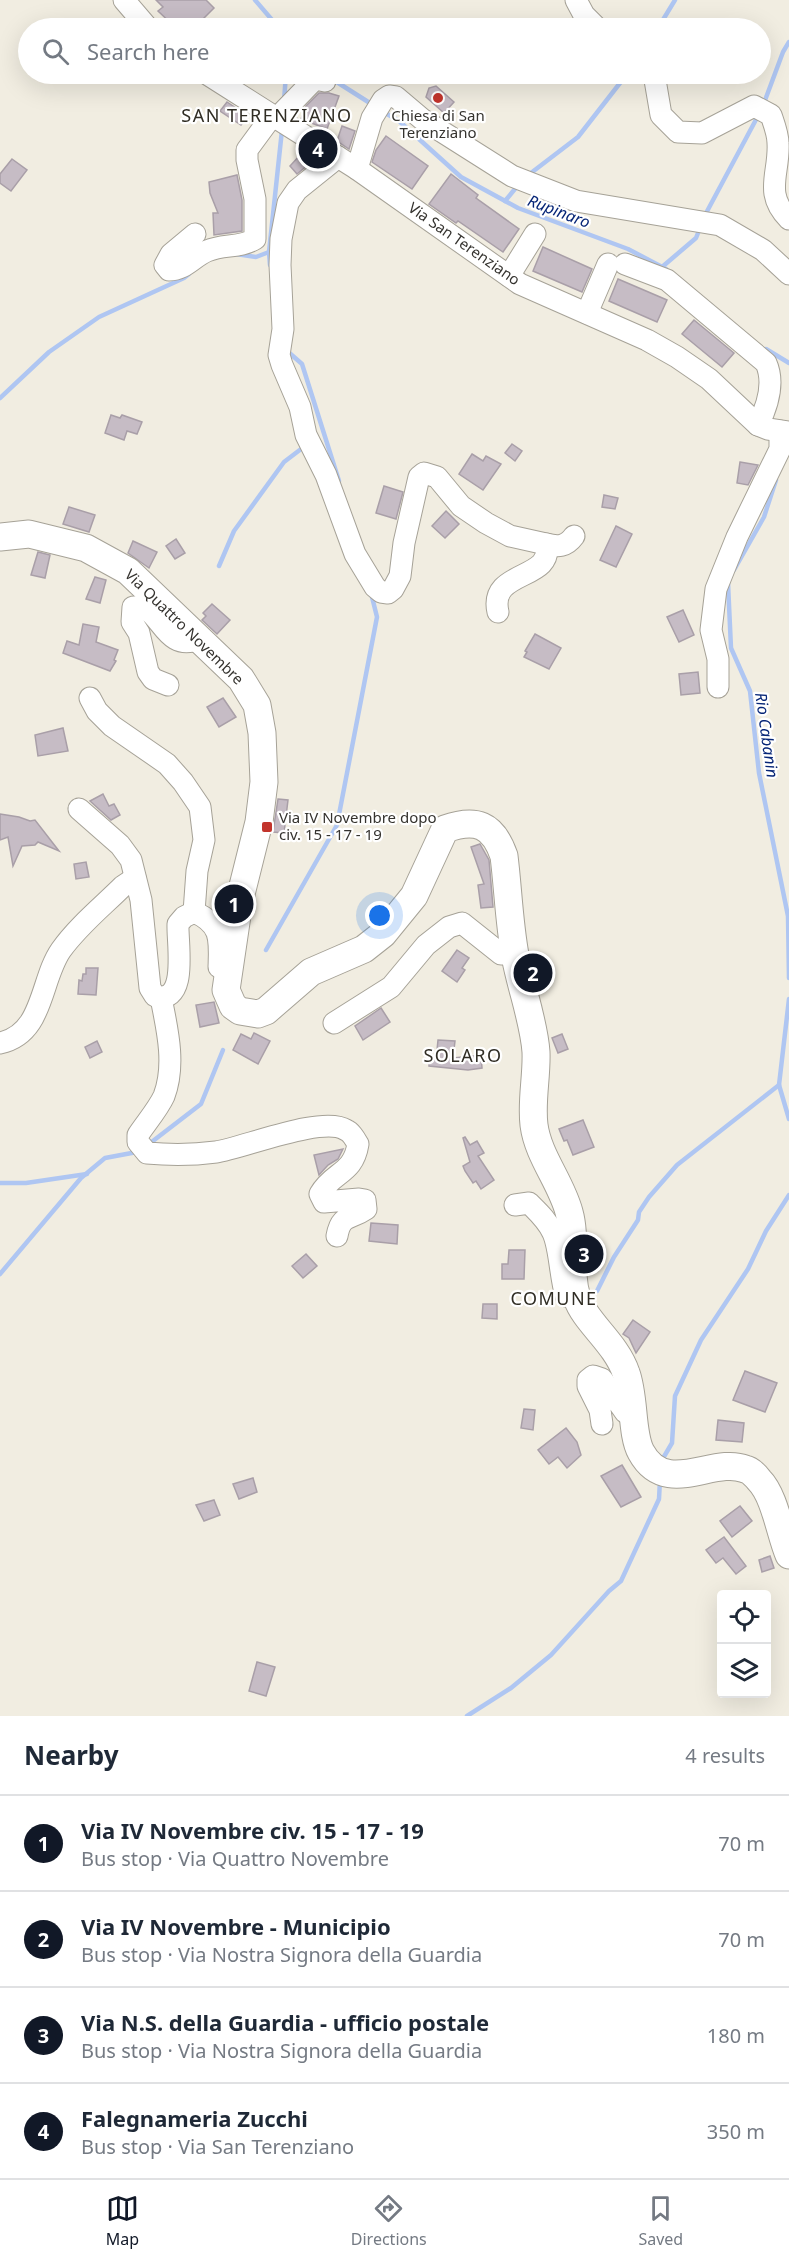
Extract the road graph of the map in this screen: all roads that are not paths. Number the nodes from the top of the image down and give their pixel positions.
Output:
1 (576, 0) edge
2 (127, 1) edge
3 (140, 18) edge
4 (587, 18) edge
5 (223, 84) edge
6 (310, 84) edge
7 (656, 84) edge
8 (274, 117) junction
9 (338, 157) junction
10 (357, 169) junction
11 (789, 219) edge
12 (195, 234) dead end
13 (535, 234) dead end
14 (782, 267) edge
15 (509, 276) junction
16 (789, 286) edge
17 (589, 309) junction
18 (643, 327) dead end
19 (758, 425) junction
20 (784, 432) edge
21 (574, 536) dead end
22 (0, 537) edge
23 (546, 544) junction
24 (498, 612) dead end
25 (199, 639) junction
26 (168, 685) dead end
27 (718, 687) dead end
28 (90, 698) dead end
29 (79, 809) dead end
30 (135, 878) junction
31 (194, 912) junction
32 (515, 954) junction
33 (227, 986) junction
34 (161, 998) junction
35 (334, 1023) dead end
36 (0, 1043) edge
37 (515, 1205) dead end
38 (337, 1236) dead end
39 (577, 1300) junction
40 (635, 1419) junction
41 (602, 1424) dead end
42 (789, 1555) edge

1 - 4 street
2 - 3 street
5 - 8 street, Via San Terenziano
6 - 8 street
7 - 11 street
8 - 9 street, Via San Terenziano
8 - 12 street
9 - 10 street, Via San Terenziano
9 - 23 street
10 - 14 street
10 - 15 street, Via San Terenziano
13 - 15 street
14 - 16 street
15 - 17 street, Via San Terenziano
17 - 18 street
17 - 19 street, Via San Terenziano
17 - 19 street
19 - 20 street, Via San Terenziano
20 - 27 street
21 - 23 street
22 - 25 main road, Via Quattro Novembre
23 - 24 street
25 - 26 street
25 - 33 main road, Via Quattro Novembre
28 - 31 street
29 - 30 street
30 - 34 street
30 - 36 street
31 - 33 street
31 - 34 street
32 - 33 main road
32 - 35 street
32 - 39 main road
34 - 38 street
37 - 39 street
39 - 40 main road
40 - 41 street
40 - 42 main road

